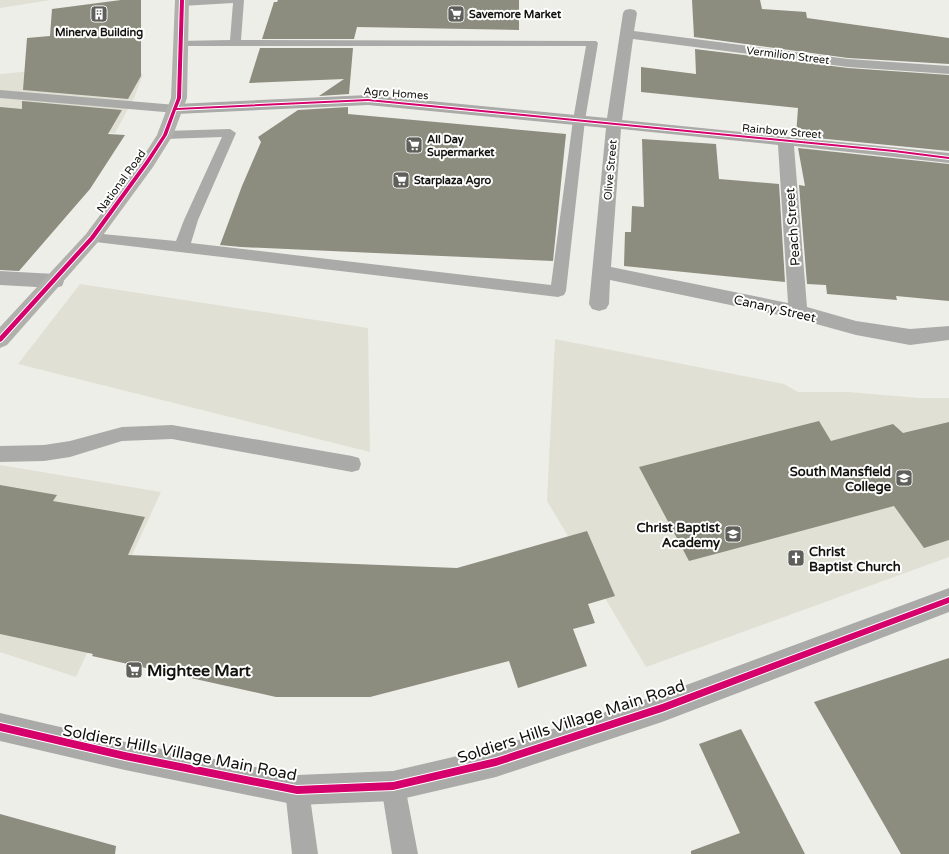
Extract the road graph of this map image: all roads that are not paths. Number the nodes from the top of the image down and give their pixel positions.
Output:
1 (182, 1) edge
2 (630, 13) dead end
3 (628, 34) junction
4 (181, 43) junction
5 (236, 44) junction
6 (949, 70) edge
7 (0, 94) edge
8 (176, 109) junction
9 (578, 120) junction
10 (614, 124) junction
11 (165, 135) junction
12 (786, 142) junction
13 (949, 158) edge
14 (92, 238) junction
15 (182, 247) junction
16 (602, 272) junction
17 (0, 278) edge
18 (55, 281) junction
19 (599, 304) dead end
20 (798, 312) junction
21 (949, 333) edge
22 (0, 340) edge
23 (0, 454) edge
24 (352, 464) dead end
25 (949, 600) edge
26 (0, 728) edge
27 (393, 786) junction
28 (297, 790) junction
29 (305, 854) edge
30 (405, 854) edge

1 - 4 highway, National Road
1 - 5 lane
2 - 3 street, Olive Street
3 - 6 street, Vermilion Street
3 - 10 street, Olive Street
4 - 5 lane
4 - 8 highway, National Road
5 - 9 lane
7 - 8 lane
8 - 9 street, Agro Homes
8 - 11 highway, National Road
9 - 10 street, Agro Homes
9 - 15 lane
10 - 12 street, Rainbow Street
10 - 16 street, Olive Street
11 - 14 highway, National Road
11 - 15 lane
12 - 13 street, Rainbow Street
12 - 20 street, Peach Street
14 - 15 lane
14 - 18 highway, National Road
16 - 19 street, Olive Street
16 - 20 street, Canary Street
17 - 18 street
18 - 22 highway, National Road
20 - 21 street, Canary Street
23 - 24 lane
25 - 27 street, Soldiers Hills Village Main Road
26 - 28 street, Soldiers Hills Village Main Road
27 - 28 street, Soldiers Hills Village Main Road
27 - 30 lane
28 - 29 lane

